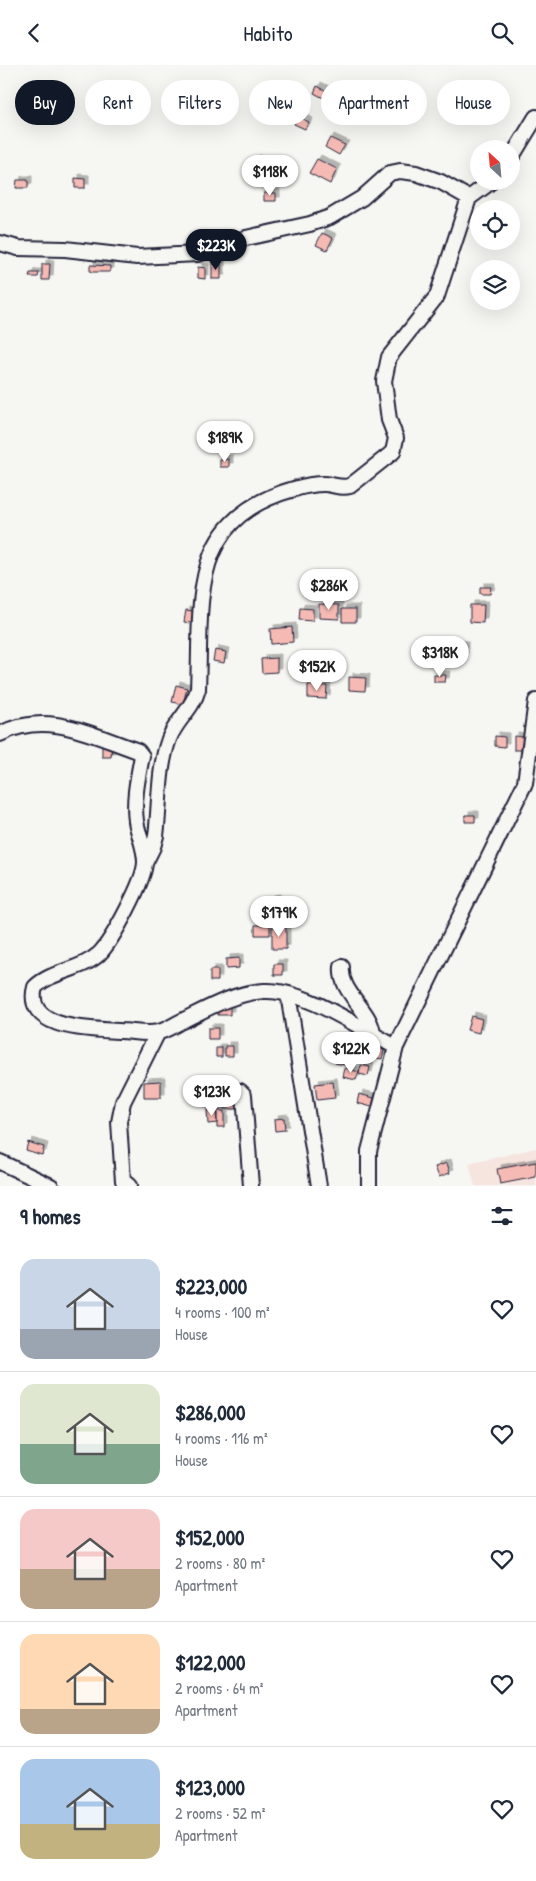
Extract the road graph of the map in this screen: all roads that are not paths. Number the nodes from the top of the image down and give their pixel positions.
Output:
1 (536, 117) edge
2 (520, 143) edge
3 (480, 190) edge
4 (469, 199) junction
5 (0, 243) edge
6 (536, 701) edge
7 (0, 733) edge
8 (145, 863) junction
9 (342, 967) dead end
10 (288, 994) junction
11 (158, 1033) junction
12 (373, 1035) junction
13 (396, 1047) junction
14 (206, 1093) dead end
15 (0, 1162) edge
16 (51, 1186) edge
17 (129, 1186) edge
18 (251, 1186) edge
19 (320, 1186) edge
20 (369, 1186) edge

1 - 2 street
3 - 4 street
4 - 5 street
4 - 8 street
6 - 13 street
7 - 8 street
8 - 11 street
9 - 12 street
10 - 11 street
10 - 12 street
10 - 19 street
11 - 17 street
12 - 13 street
13 - 20 street
14 - 18 street
15 - 16 street

